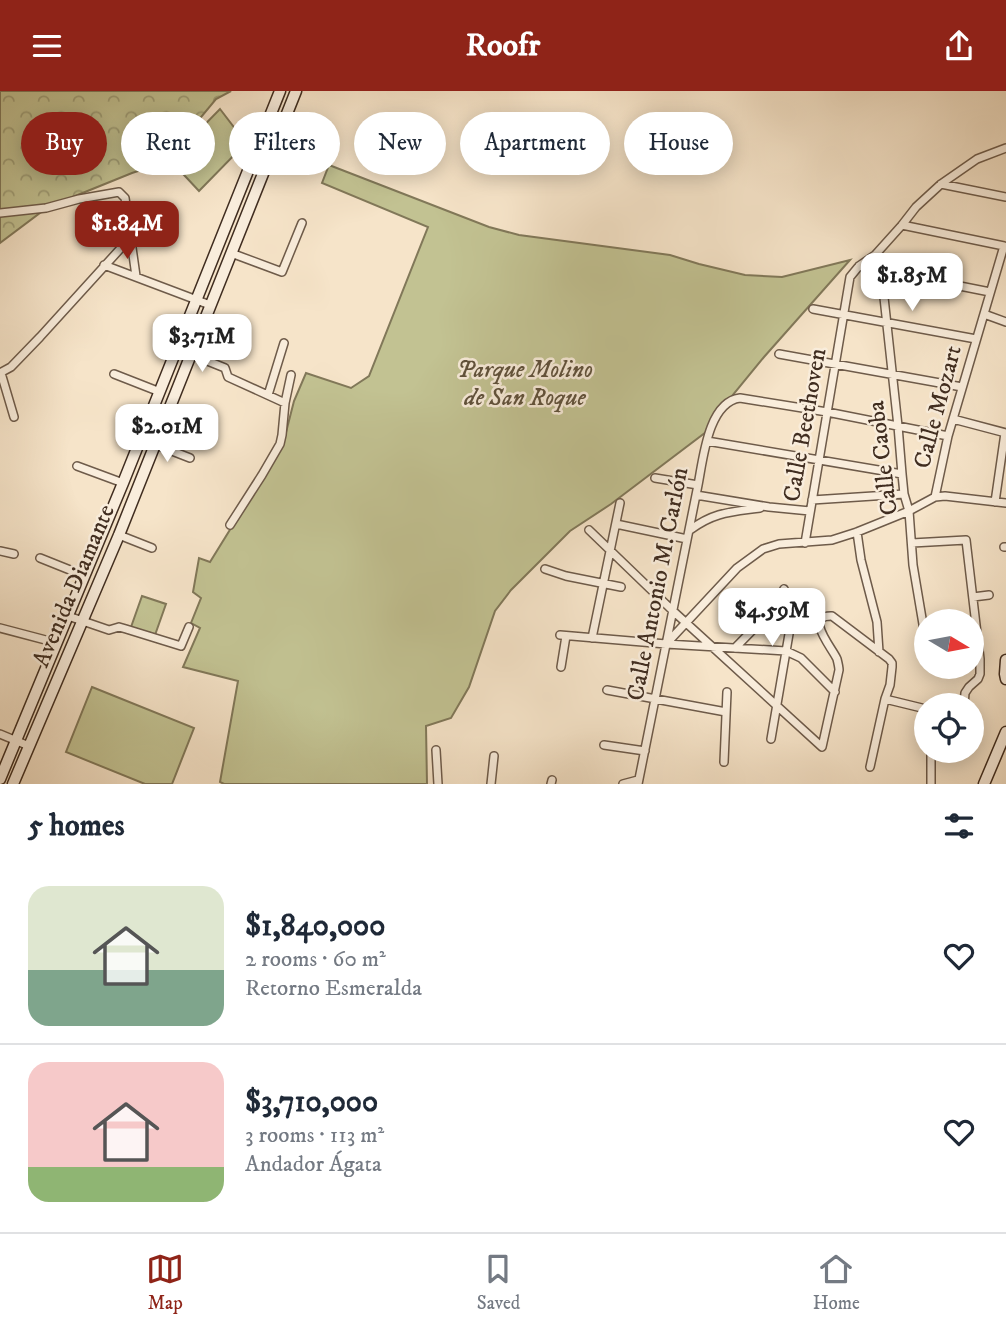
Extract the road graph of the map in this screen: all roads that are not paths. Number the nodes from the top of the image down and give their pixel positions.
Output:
1 (280, 91) edge
2 (296, 91) edge
3 (1006, 148) edge
4 (941, 184) junction
5 (1006, 197) edge
6 (0, 213) edge
7 (230, 214) junction
8 (245, 219) junction
9 (302, 223) dead end
10 (902, 225) junction
11 (130, 238) junction
12 (231, 253) junction
13 (104, 265) junction
14 (859, 266) junction
15 (1002, 269) edge
16 (881, 270) junction
17 (136, 276) junction
18 (990, 292) junction
19 (195, 300) junction
20 (210, 305) junction
21 (813, 309) dead end
22 (843, 314) junction
23 (984, 314) junction
24 (886, 322) junction
25 (1006, 323) edge
26 (976, 339) junction
27 (284, 343) dead end
28 (190, 354) junction
29 (779, 354) dead end
30 (835, 364) junction
31 (1, 373) edge
32 (114, 374) dead end
33 (291, 375) dead end
34 (892, 375) junction
35 (962, 387) junction
36 (160, 392) junction
37 (268, 395) junction
38 (285, 403) junction
39 (827, 412) junction
40 (14, 417) dead end
41 (953, 419) junction
42 (898, 426) junction
43 (1006, 433) edge
44 (948, 436) junction
45 (707, 441) junction
46 (154, 444) junction
47 (134, 455) junction
48 (191, 458) dead end
49 (148, 460) junction
50 (819, 461) junction
51 (77, 466) dead end
52 (902, 474) junction
53 (654, 478) dead end
54 (123, 483) junction
55 (698, 485) junction
56 (904, 494) junction
57 (696, 495) junction
58 (935, 498) junction
59 (812, 500) junction
60 (995, 502) junction
61 (620, 503) dead end
62 (1006, 503) edge
63 (769, 507) junction
64 (810, 511) junction
65 (909, 511) junction
66 (616, 524) junction
67 (229, 525) dead end
68 (589, 530) dead end
69 (857, 532) junction
70 (688, 534) junction
71 (119, 535) junction
72 (805, 543) junction
73 (912, 543) junction
74 (152, 548) dead end
75 (610, 550) junction
76 (0, 551) edge
77 (14, 554) dead end
78 (40, 558) dead end
79 (545, 569) dead end
80 (85, 576) junction
81 (603, 584) junction
82 (621, 587) dead end
83 (784, 589) dead end
84 (989, 595) dead end
85 (791, 597) dead end
86 (972, 597) junction
87 (920, 609) edge
88 (672, 610) junction
89 (68, 616) junction
90 (82, 621) junction
91 (686, 622) junction
92 (189, 627) dead end
93 (0, 628) edge
94 (592, 638) junction
95 (57, 643) junction
96 (666, 644) junction
97 (712, 646) junction
98 (735, 648) junction
99 (786, 651) junction
100 (879, 652) junction
101 (1006, 660) edge
102 (561, 667) dead end
103 (1006, 679) edge
104 (607, 690) dead end
105 (727, 692) dead end
106 (835, 692) junction
107 (965, 693) edge
108 (655, 699) junction
109 (885, 699) junction
110 (776, 705) junction
111 (914, 706) edge
112 (726, 712) junction
113 (0, 734) edge
114 (1006, 734) edge
115 (771, 739) dead end
116 (16, 741) junction
117 (604, 745) dead end
118 (29, 746) junction
119 (436, 750) dead end
120 (645, 751) junction
121 (494, 756) dead end
122 (724, 762) dead end
123 (931, 763) edge
124 (870, 767) dead end
125 (0, 779) edge
126 (638, 782) edge
127 (13, 784) edge
128 (438, 784) edge
129 (491, 784) edge
130 (623, 784) edge
131 (931, 784) edge
132 (984, 784) edge

1 - 7 main road, Avenida Diamante
2 - 8 main road, Avenida Diamante
3 - 4 street, Calle Beethoven
4 - 5 street
4 - 10 street, Calle Beethoven
6 - 11 street
7 - 8 main road
7 - 19 main road, Avenida Diamante
8 - 12 main road, Avenida Diamante
9 - 12 street
10 - 14 street, Calle Beethoven
10 - 15 street, Calle Mozart
11 - 13 street
11 - 17 street
12 - 20 main road, Avenida Diamante
13 - 17 street
13 - 31 street
14 - 16 street
14 - 22 street, Calle Beethoven
15 - 18 street, Calle Mozart
16 - 18 street
16 - 24 street, Calle Caoba
17 - 19 street
18 - 23 street, Calle Mozart
19 - 20 street
19 - 36 main road, Avenida Diamante
20 - 28 main road, Avenida Diamante
21 - 22 street
22 - 24 street
22 - 30 street, Calle Beethoven
23 - 25 street
23 - 26 street, Calle Mozart
24 - 26 street
24 - 34 street, Calle Caoba
26 - 35 street, Calle Mozart
27 - 37 street
28 - 37 street
28 - 46 main road, Avenida Diamante
29 - 30 street
30 - 34 street
30 - 39 street, Calle Beethoven
31 - 40 street
32 - 36 street
33 - 38 street
34 - 35 street
34 - 42 street, Calle Caoba
35 - 41 street, Calle Mozart
36 - 47 main road, Avenida Diamante
37 - 38 street
38 - 67 street
39 - 42 street
39 - 45 street, Calle Antonio M. Carlón
39 - 50 street, Calle Beethoven
41 - 43 street
41 - 44 street, Calle Mozart
42 - 44 street
42 - 52 street, Calle Caoba
43 - 60 street
44 - 58 street, Calle Mozart
45 - 50 street
45 - 55 street, Calle Antonio M. Carlón
46 - 48 street
46 - 49 main road, Avenida Diamante
47 - 49 main road
47 - 54 main road, Avenida Diamante
49 - 71 main road, Avenida Diamante
50 - 52 street
50 - 59 street, Calle Beethoven
51 - 54 street
52 - 56 street, Calle Caoba
53 - 55 street
54 - 80 main road, Avenida Diamante
55 - 57 street, Calle Antonio M. Carlón
56 - 59 street
56 - 65 street, Calle Caoba
57 - 63 street
57 - 70 street, Calle Antonio M. Carlón
58 - 60 street
58 - 65 street
59 - 64 street, Calle Beethoven
60 - 62 street
61 - 66 street
63 - 64 street
63 - 70 street
64 - 72 street, Calle Beethoven
65 - 69 street
65 - 73 street, Calle Caoba
66 - 70 street
66 - 75 street
68 - 75 street
69 - 72 street
69 - 100 street
70 - 88 street, Calle Antonio M. Carlón
71 - 74 street
71 - 90 main road, Avenida Diamante
72 - 91 street
73 - 86 street
73 - 87 street, Calle Caoba
75 - 81 street
75 - 88 street
76 - 77 street
78 - 80 street
79 - 81 street
80 - 89 main road, Avenida Diamante
81 - 82 street
81 - 94 street
83 - 98 street
84 - 86 street
85 - 99 street
86 - 107 street
88 - 91 street
88 - 96 street, Calle Antonio M. Carlón
89 - 90 street
89 - 95 main road, Avenida Diamante
90 - 92 street
90 - 118 main road, Avenida Diamante
91 - 96 street
91 - 97 street
93 - 95 street
94 - 96 street
94 - 102 street
95 - 116 main road, Avenida Diamante
96 - 97 street
96 - 108 street, Calle Antonio M. Carlón
97 - 98 street
97 - 110 street
98 - 99 street
99 - 106 street
99 - 110 street
100 - 106 street
100 - 109 street
101 - 103 main road
104 - 108 street
105 - 112 street
106 - 110 street
108 - 112 street
108 - 120 street, Calle Antonio M. Carlón
109 - 111 street
109 - 124 street
110 - 115 street
112 - 122 street
113 - 116 street
114 - 132 main road
116 - 118 street
116 - 125 main road, Avenida Diamante
117 - 120 street
118 - 127 main road, Avenida Diamante
119 - 128 street
120 - 126 street, Calle Antonio M. Carlón
121 - 129 street
123 - 131 street
126 - 130 street

